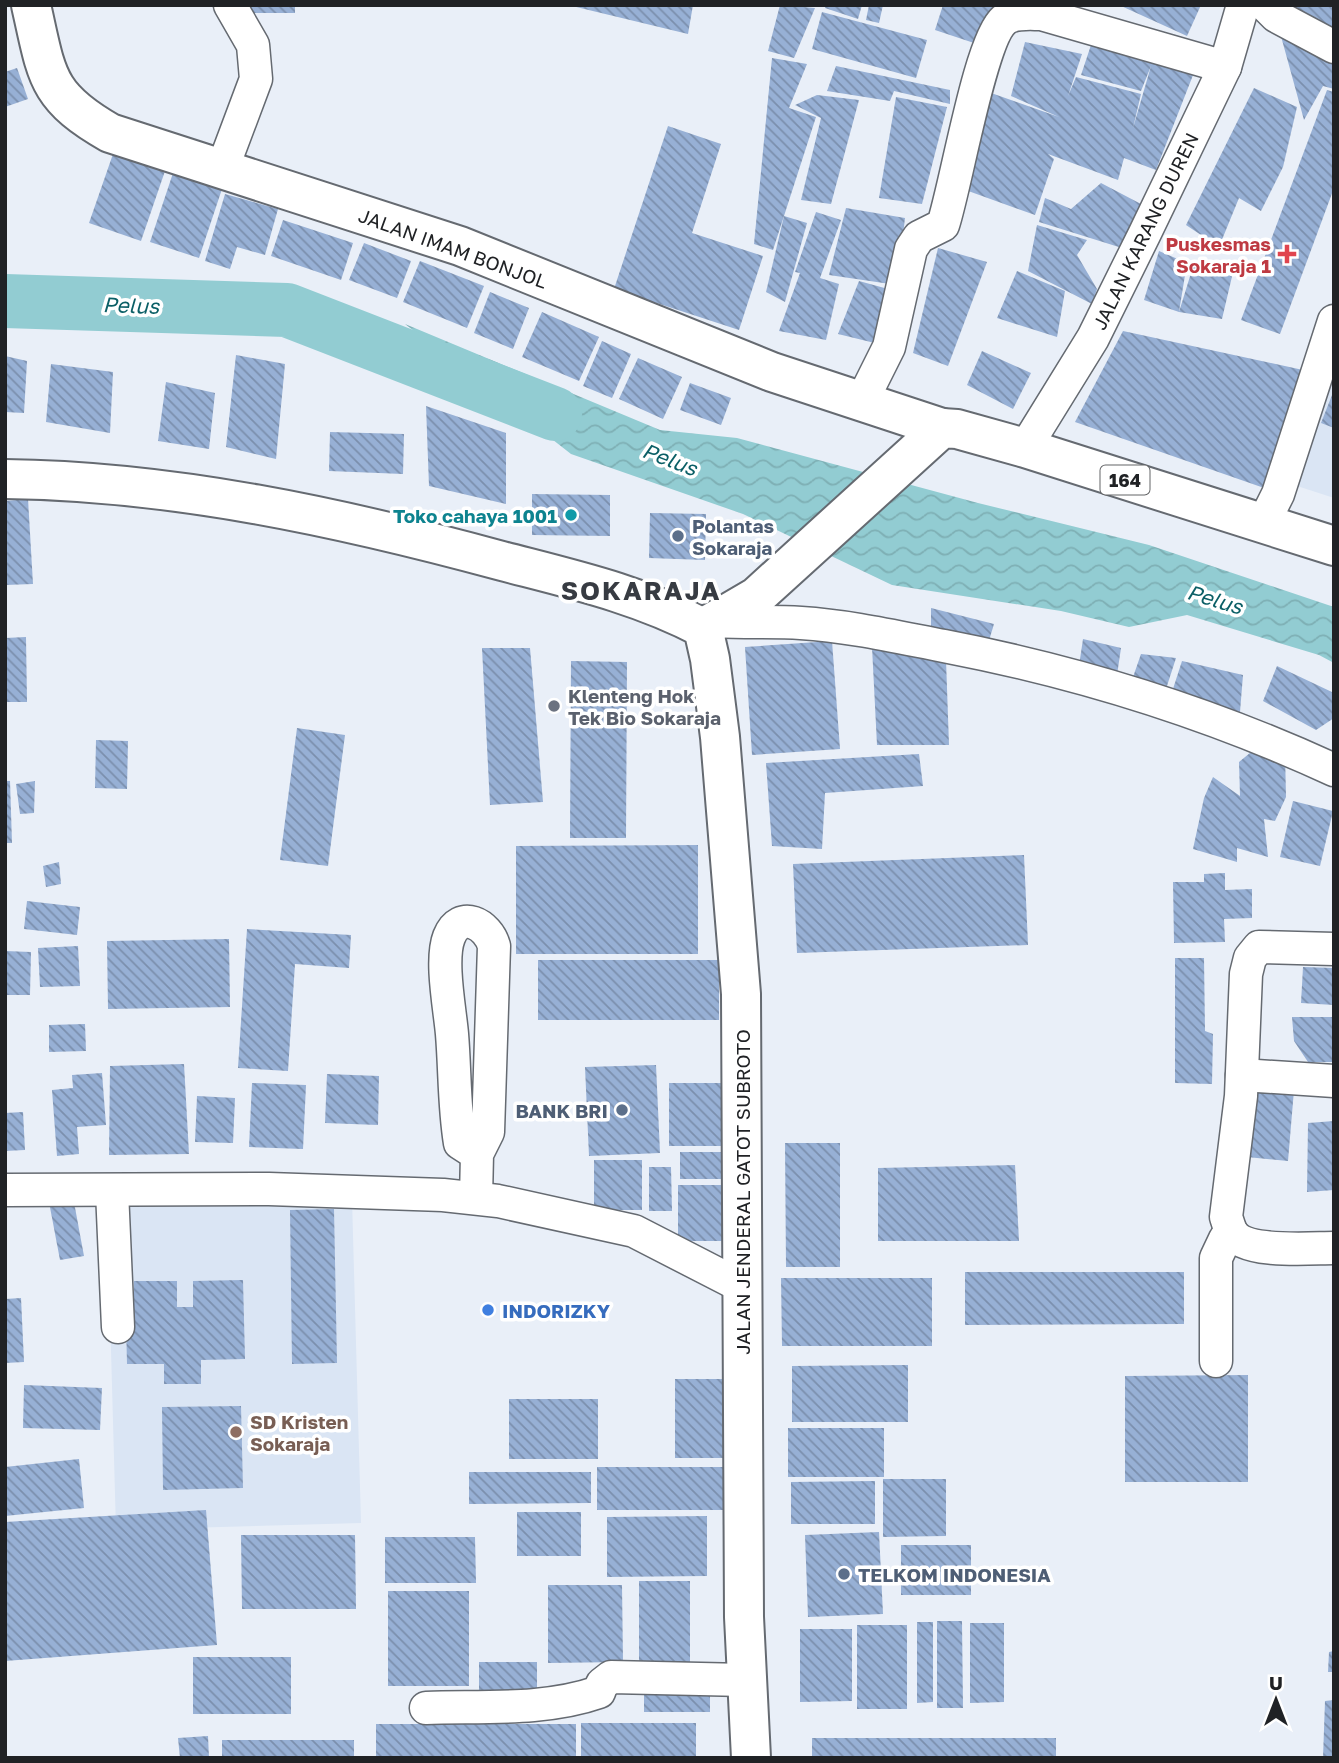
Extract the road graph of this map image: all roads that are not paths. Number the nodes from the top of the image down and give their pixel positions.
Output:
1 (31, 5) edge
2 (230, 5) edge
3 (1243, 5) edge
4 (1265, 5) edge
5 (1334, 47) edge
6 (1225, 67) junction
7 (223, 167) junction
8 (1334, 321) edge
9 (861, 402) junction
10 (931, 438) junction
11 (1025, 447) junction
12 (5, 479) edge
13 (1263, 524) junction
14 (1334, 546) edge
15 (709, 625) junction
16 (1334, 770) edge
17 (1334, 949) edge
18 (1242, 1075) junction
19 (1334, 1081) edge
20 (477, 1154) junction
21 (5, 1189) edge
22 (112, 1191) junction
23 (476, 1198) junction
24 (1232, 1234) junction
25 (1334, 1248) edge
26 (743, 1287) junction
27 (118, 1327) dead end
28 (1216, 1361) dead end
29 (745, 1680) junction
30 (426, 1708) dead end
31 (751, 1758) edge

1 - 7 main road, JALAN IMAM BONJOL
2 - 7 street
3 - 6 street, JALAN KARANG DUREN
4 - 5 street
6 - 9 street
6 - 11 street, JALAN KARANG DUREN
7 - 9 main road, JALAN IMAM BONJOL
8 - 13 street
9 - 10 main road, JALAN IMAM BONJOL
10 - 11 main road, 164
10 - 15 main road
11 - 13 main road, 164
12 - 15 main road
13 - 14 main road, 164
15 - 16 street
15 - 26 main road, JALAN JENDERAL GATOT SUBROTO
17 - 18 street
18 - 19 street
18 - 24 street
20 - 20 street
20 - 23 street
21 - 22 street
22 - 23 street
22 - 27 street
23 - 26 street
24 - 25 street
24 - 28 street
26 - 29 main road, JALAN JENDERAL GATOT SUBROTO
29 - 30 street
29 - 31 main road, JALAN JENDERAL GATOT SUBROTO

